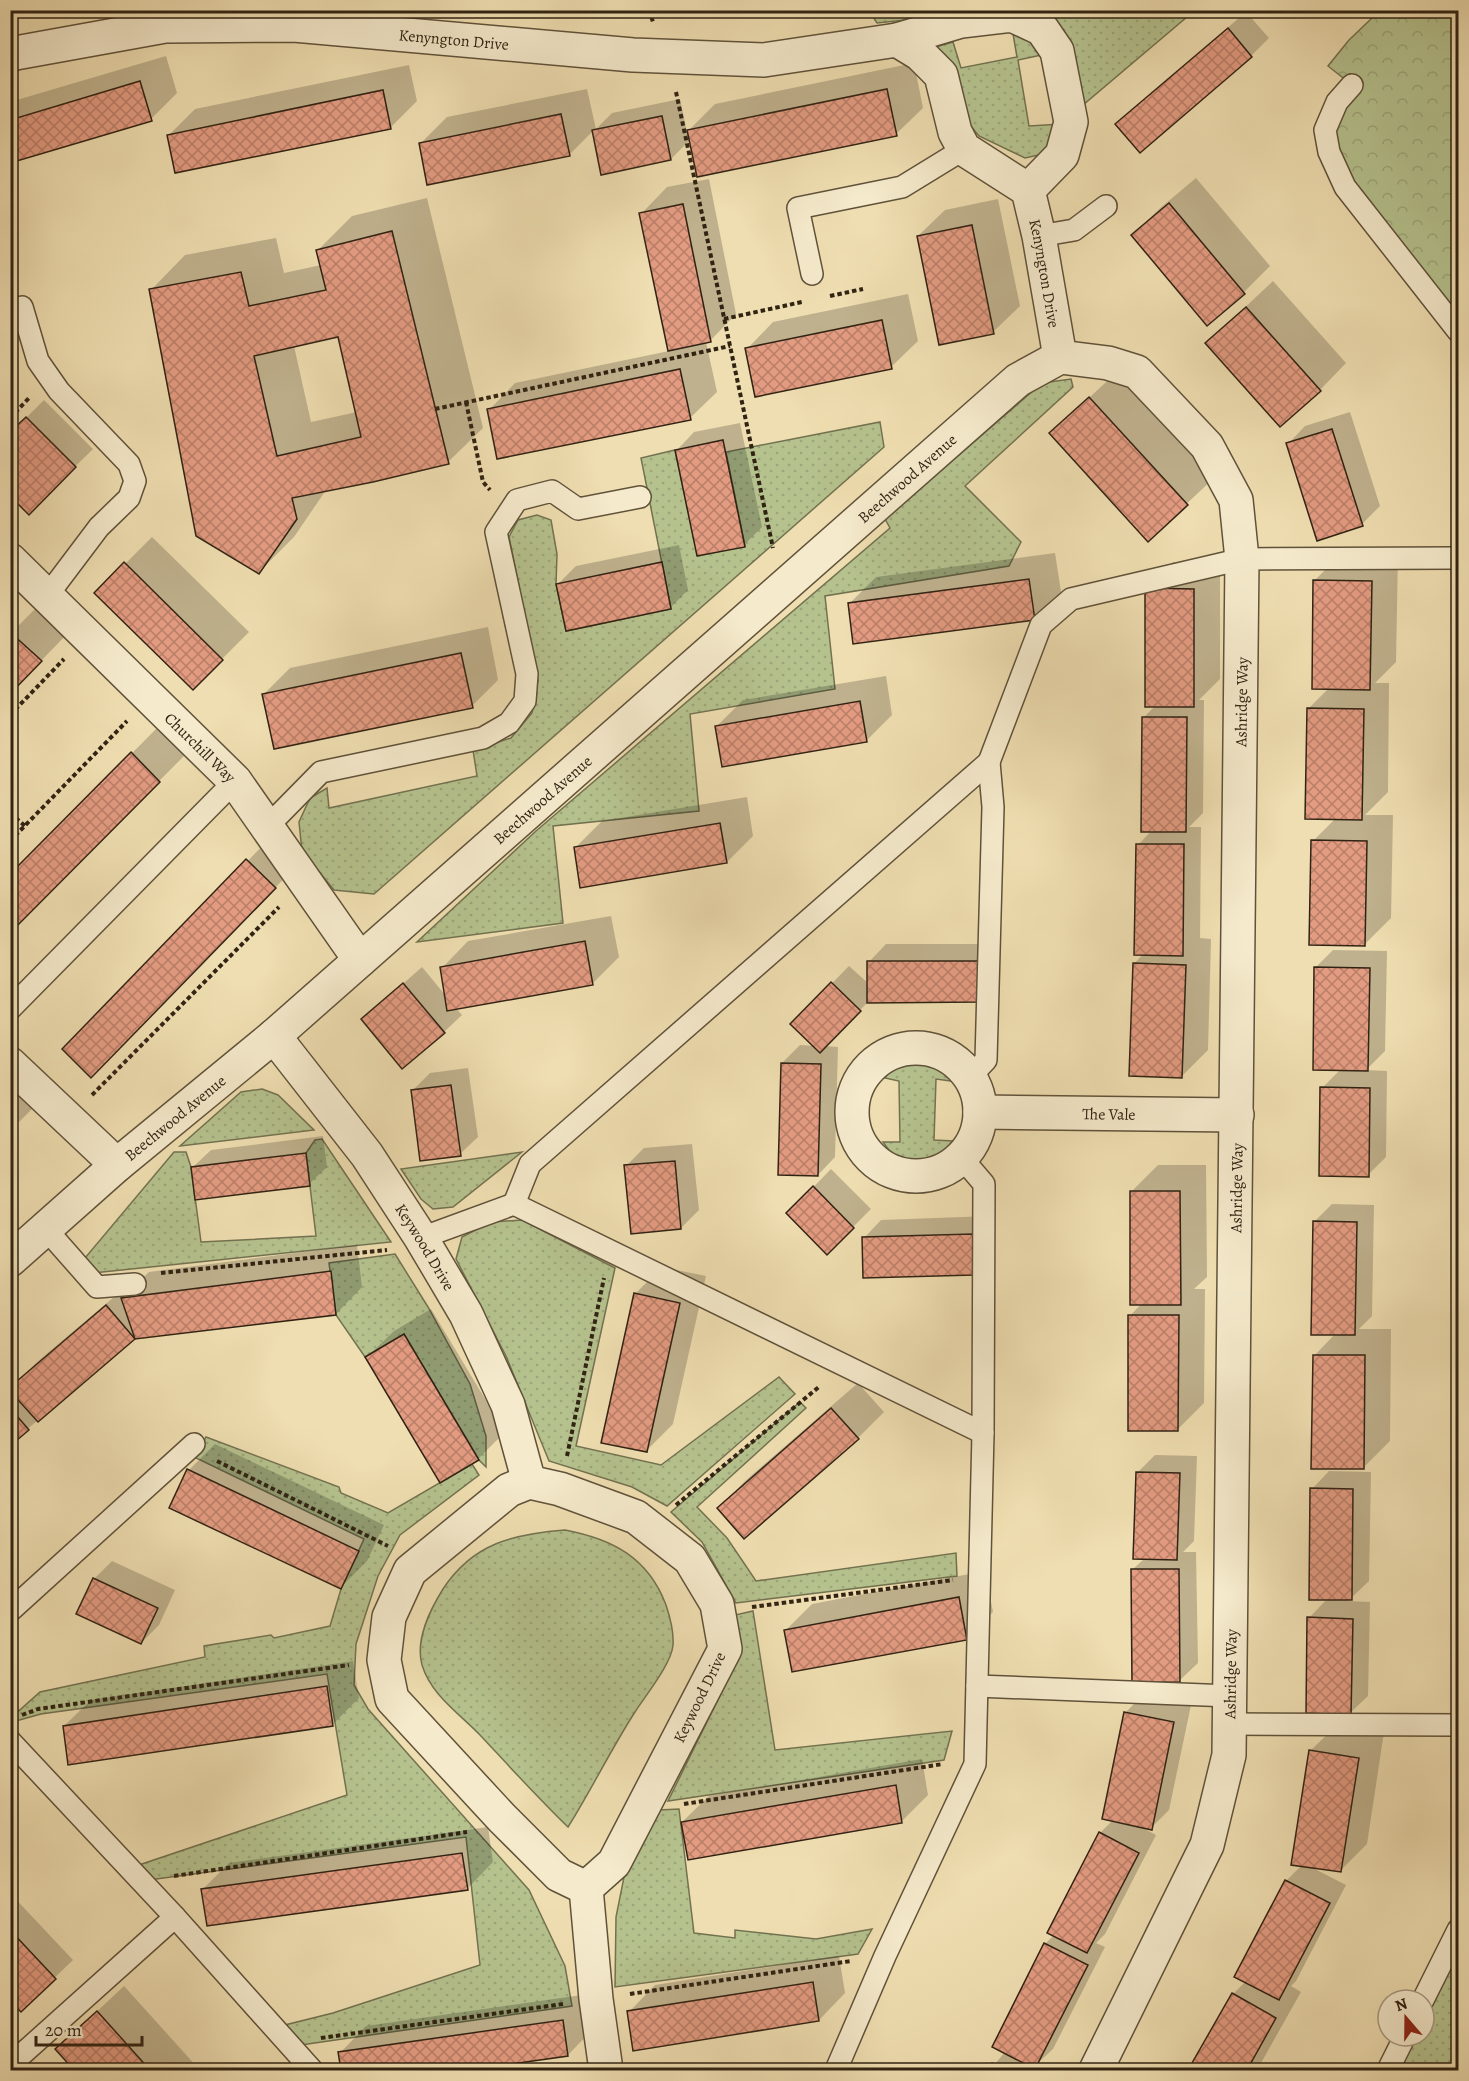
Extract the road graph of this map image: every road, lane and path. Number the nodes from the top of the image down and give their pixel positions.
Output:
1 (897, 40) junction
2 (10, 54) edge
3 (668, 56) junction
4 (1353, 85) dead end
5 (964, 149) junction
6 (1028, 190) junction
7 (1106, 206) dead end
8 (1039, 236) junction
9 (812, 274) dead end
10 (863, 290) dead end
11 (829, 297) dead end
12 (806, 302) dead end
13 (22, 307) dead end
14 (724, 319) junction
15 (1458, 331) edge
16 (730, 346) junction
17 (1070, 358) junction
18 (466, 402) junction
19 (435, 409) dead end
20 (640, 497) dead end
21 (508, 514) junction
22 (1458, 558) edge
23 (1242, 559) junction
24 (10, 560) edge
25 (797, 575) junction
26 (47, 596) junction
27 (86, 635) junction
28 (150, 697) junction
29 (10, 715) edge
30 (989, 762) junction
31 (235, 781) junction
32 (10, 813) edge
33 (25, 826) junction
34 (266, 828) junction
35 (10, 841) edge
36 (304, 882) junction
37 (360, 960) junction
38 (10, 1009) edge
39 (274, 1036) junction
40 (10, 1064) edge
41 (970, 1077) junction
42 (980, 1112) junction
43 (1237, 1115) junction
44 (69, 1119) junction
45 (961, 1157) junction
46 (117, 1165) junction
47 (514, 1204) junction
48 (45, 1228) junction
49 (424, 1242) junction
50 (610, 1251) junction
51 (10, 1260) edge
52 (143, 1279) joint
53 (840, 1363) junction
54 (983, 1433) junction
55 (192, 1446) joint
56 (545, 1485) junction
57 (649, 1527) junction
58 (420, 1563) junction
59 (979, 1576) junction
60 (10, 1611) edge
61 (719, 1615) junction
62 (384, 1660) junction
63 (977, 1686) junction
64 (1230, 1710) junction
65 (13, 1718) dead end
66 (1458, 1725) edge
67 (10, 1741) edge
68 (975, 1759) junction
69 (648, 1799) junction
70 (502, 1818) junction
71 (141, 1881) junction
72 (585, 1888) junction
73 (175, 1917) junction
74 (1458, 1930) edge
75 (885, 1956) junction
76 (1429, 1988) edge
77 (596, 1999) junction
78 (288, 2043) junction
79 (1399, 2048) edge
80 (10, 2065) edge
81 (312, 2070) edge
82 (606, 2070) edge
83 (836, 2070) edge
84 (1096, 2070) edge
85 (1388, 2070) edge

1 - 3 street, Kenyngton Drive
1 - 5 street
1 - 6 street, Kenyngton Drive
2 - 3 street, Kenyngton Drive
3 - 14 path
4 - 15 lane
5 - 6 street
5 - 9 lane
6 - 8 street, Kenyngton Drive
7 - 8 lane
8 - 17 street, Kenyngton Drive
10 - 11 path
12 - 14 path
13 - 26 lane
14 - 16 path
16 - 18 path
16 - 25 path
17 - 23 street, Ashridge Way
17 - 25 street, Beechwood Avenue
18 - 19 path
18 - 21 path
20 - 21 lane
21 - 34 lane
22 - 23 lane
23 - 30 lane
23 - 43 street, Ashridge Way
24 - 26 street, Churchill Way
25 - 37 street, Beechwood Avenue
26 - 27 street, Churchill Way
27 - 28 street, Churchill Way
27 - 29 path
28 - 31 street, Churchill Way
28 - 33 path
30 - 41 lane
30 - 47 lane
31 - 34 street, Churchill Way
31 - 38 lane
32 - 33 path
33 - 35 path
34 - 36 street, Churchill Way
36 - 37 street, Churchill Way
36 - 44 path
37 - 39 street, Beechwood Avenue
39 - 46 street, Beechwood Avenue
39 - 49 street, Keywood Drive
40 - 44 street
41 - 42 street
41 - 45 street
42 - 43 street, The Vale
42 - 45 street
43 - 64 street, Ashridge Way
44 - 46 street
45 - 54 lane
46 - 48 street, Beechwood Avenue
47 - 49 lane
47 - 50 lane
48 - 51 street, Beechwood Avenue
48 - 52 lane
49 - 52 path
49 - 56 street, Keywood Drive
50 - 53 lane
50 - 56 path
53 - 54 lane
53 - 57 path
54 - 59 lane
55 - 58 path
55 - 60 lane
56 - 57 street, Keywood Drive
56 - 58 street
57 - 61 street, Keywood Drive
58 - 62 street
59 - 61 path
59 - 63 lane
61 - 69 street, Keywood Drive
62 - 65 path
62 - 70 street
63 - 64 lane
63 - 68 lane
64 - 66 lane
64 - 84 street, Ashridge Way
67 - 71 lane
68 - 69 path
68 - 75 lane
69 - 72 street, Keywood Drive
70 - 71 path
70 - 72 street
71 - 73 lane
72 - 77 street
73 - 78 lane
73 - 80 lane
74 - 76 lane
75 - 77 path
75 - 83 lane
77 - 78 path
77 - 82 street
78 - 81 lane
79 - 85 lane

